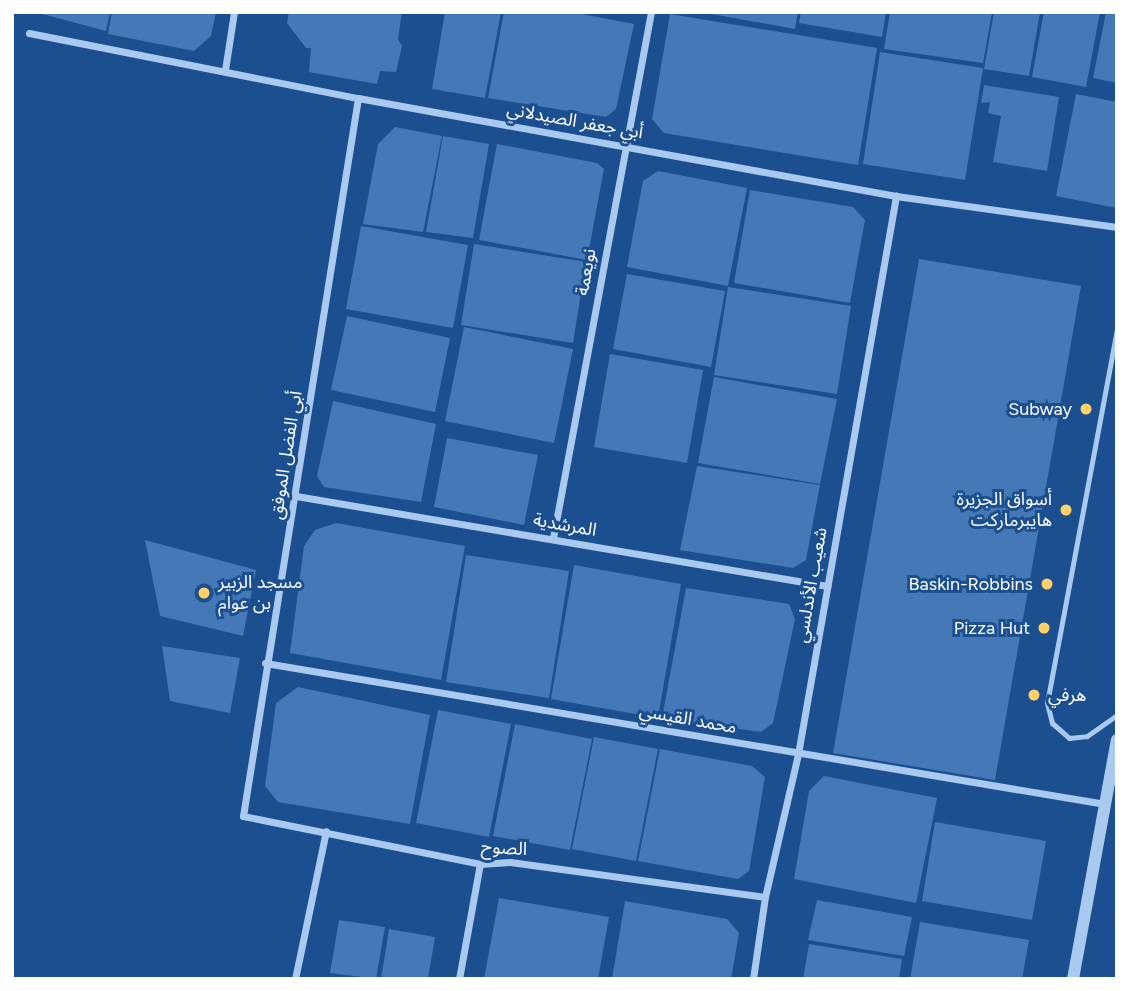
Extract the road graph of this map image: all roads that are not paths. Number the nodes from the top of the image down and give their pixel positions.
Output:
1 (234, 12) edge
2 (651, 12) edge
3 (29, 33) dead end
4 (225, 70) junction
5 (358, 99) junction
6 (625, 145) junction
7 (896, 196) junction
8 (1117, 227) edge
9 (1117, 329) edge
10 (296, 496) junction
11 (553, 538) junction
12 (827, 586) junction
13 (265, 663) junction
14 (1117, 715) edge
15 (1117, 740) edge
16 (798, 754) junction
17 (1105, 804) junction
18 (243, 816) joint
19 (326, 831) junction
20 (480, 864) junction
21 (765, 897) junction
22 (296, 979) edge
23 (459, 979) edge
24 (753, 979) edge
25 (1073, 979) edge

1 - 4 street
2 - 6 street, نويعمة
3 - 4 street, أبي جعفر الصيدلاني
4 - 5 street, أبي جعفر الصيدلاني
5 - 6 street, أبي جعفر الصيدلاني
5 - 10 street, أبي الفضل الموفق
6 - 7 street, أبي جعفر الصيدلاني
6 - 11 street, نويعمة
7 - 8 street, أبي جعفر الصيدلاني
7 - 12 street, شعيب الأندلسي
9 - 14 lane
10 - 11 street, المرشدية
10 - 13 street, أبي الفضل الموفق
11 - 12 street, المرشدية
12 - 16 street, شعيب الأندلسي
13 - 16 street, محمد القيسي
13 - 18 street, أبي الفضل الموفق
15 - 17 street
16 - 17 street, محمد القيسي
16 - 21 street, شعيب الأندلسي
17 - 25 street
18 - 19 street, الصوح
19 - 20 street, الصوح
19 - 22 street
20 - 21 street, الصوح
20 - 23 street
21 - 24 street, شعيب الأندلسي

